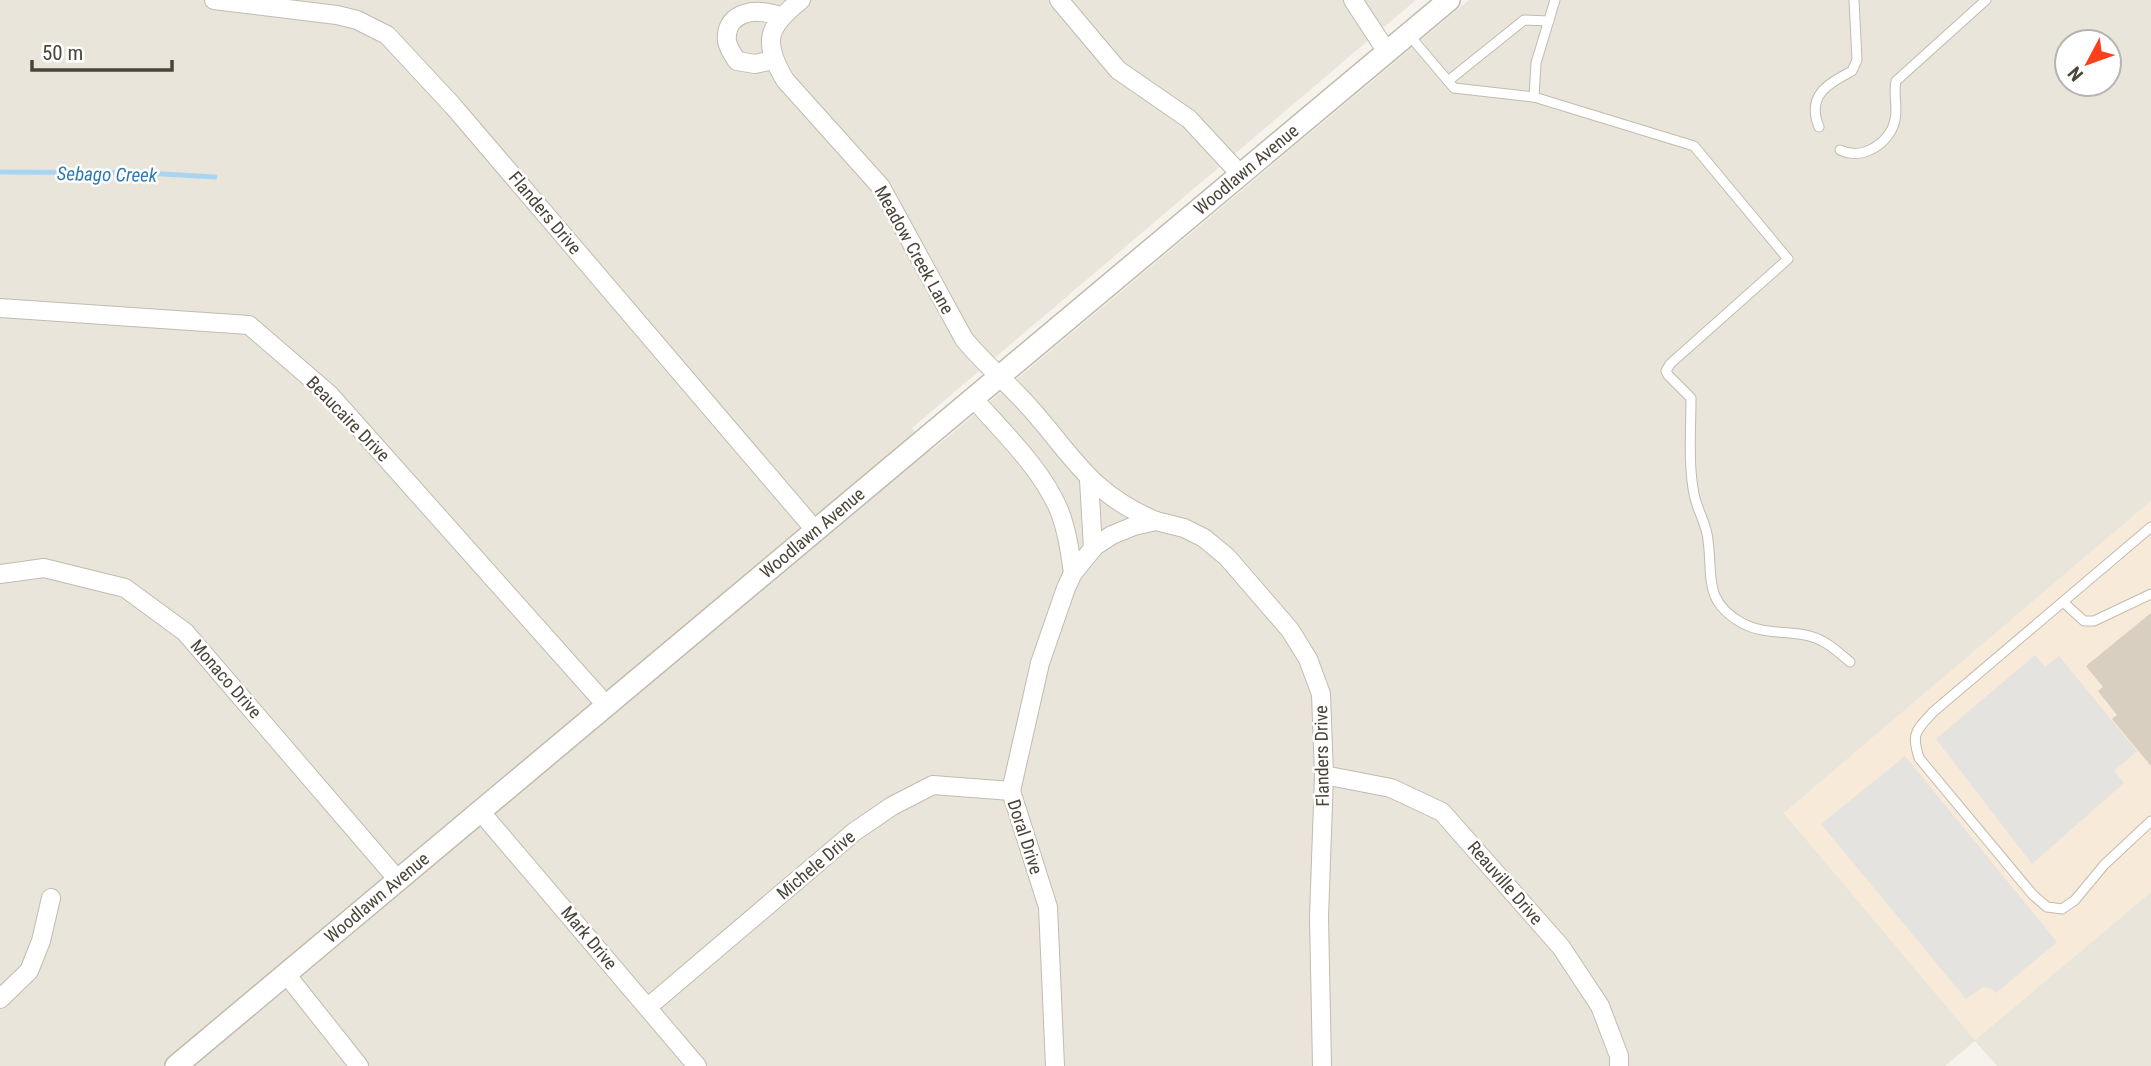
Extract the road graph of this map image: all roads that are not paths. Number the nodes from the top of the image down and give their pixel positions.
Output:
1 (214, 0) edge
2 (801, 0) edge
3 (1059, 0) edge
4 (1353, 0) edge
5 (1449, 0) edge
6 (1555, 0) edge
7 (1854, 0) edge
8 (1986, 0) edge
9 (781, 17) junction
10 (1549, 21) junction
11 (1408, 34) junction
12 (1387, 52) junction
13 (773, 60) junction
14 (1448, 81) junction
15 (1534, 97) junction
16 (1819, 127) dead end
17 (1840, 150) dead end
18 (1240, 174) junction
19 (0, 308) edge
20 (998, 377) junction
21 (973, 398) junction
22 (1089, 480) junction
23 (1156, 521) junction
24 (2151, 527) edge
25 (815, 530) junction
26 (1093, 548) junction
27 (1073, 573) junction
28 (0, 575) edge
29 (2151, 594) edge
30 (2063, 601) junction
31 (1850, 662) dead end
32 (606, 705) junction
33 (1324, 775) junction
34 (1010, 792) junction
35 (480, 811) junction
36 (2151, 821) edge
37 (398, 880) junction
38 (51, 898) dead end
39 (286, 974) junction
40 (0, 999) edge
41 (648, 1007) junction
42 (176, 1066) edge
43 (359, 1066) edge
44 (697, 1066) edge
45 (1055, 1066) edge
46 (1322, 1066) edge
47 (1619, 1066) edge

1 - 25 street, Flanders Drive
2 - 9 street
3 - 18 street
4 - 12 street
5 - 11 street, Woodlawn Avenue
6 - 10 lane
7 - 16 lane
8 - 17 lane
9 - 13 street
9 - 13 street
10 - 14 lane
10 - 15 lane
11 - 12 street, Woodlawn Avenue
11 - 14 lane
12 - 18 street, Woodlawn Avenue
13 - 20 street, Meadow Creek Lane
14 - 15 lane
15 - 31 lane
18 - 20 street, Woodlawn Avenue
19 - 32 street, Beaucaire Drive
20 - 21 street, Woodlawn Avenue
20 - 22 street, Flanders Drive
21 - 25 street, Woodlawn Avenue
21 - 27 street
22 - 23 street, Flanders Drive
22 - 26 street
23 - 26 street
23 - 33 street, Flanders Drive
24 - 30 lane
25 - 32 street, Woodlawn Avenue
26 - 27 street
27 - 34 street, Doral Drive
28 - 37 street, Monaco Drive
29 - 30 lane
30 - 36 lane
32 - 35 street, Woodlawn Avenue
33 - 46 street, Flanders Drive
33 - 47 street, Reauville Drive
34 - 41 street, Michele Drive
34 - 45 street, Doral Drive
35 - 37 street, Woodlawn Avenue
35 - 41 street, Mark Drive
37 - 39 street, Woodlawn Avenue
38 - 40 street
39 - 42 street, Woodlawn Avenue
39 - 43 street
41 - 44 street, Mark Drive

